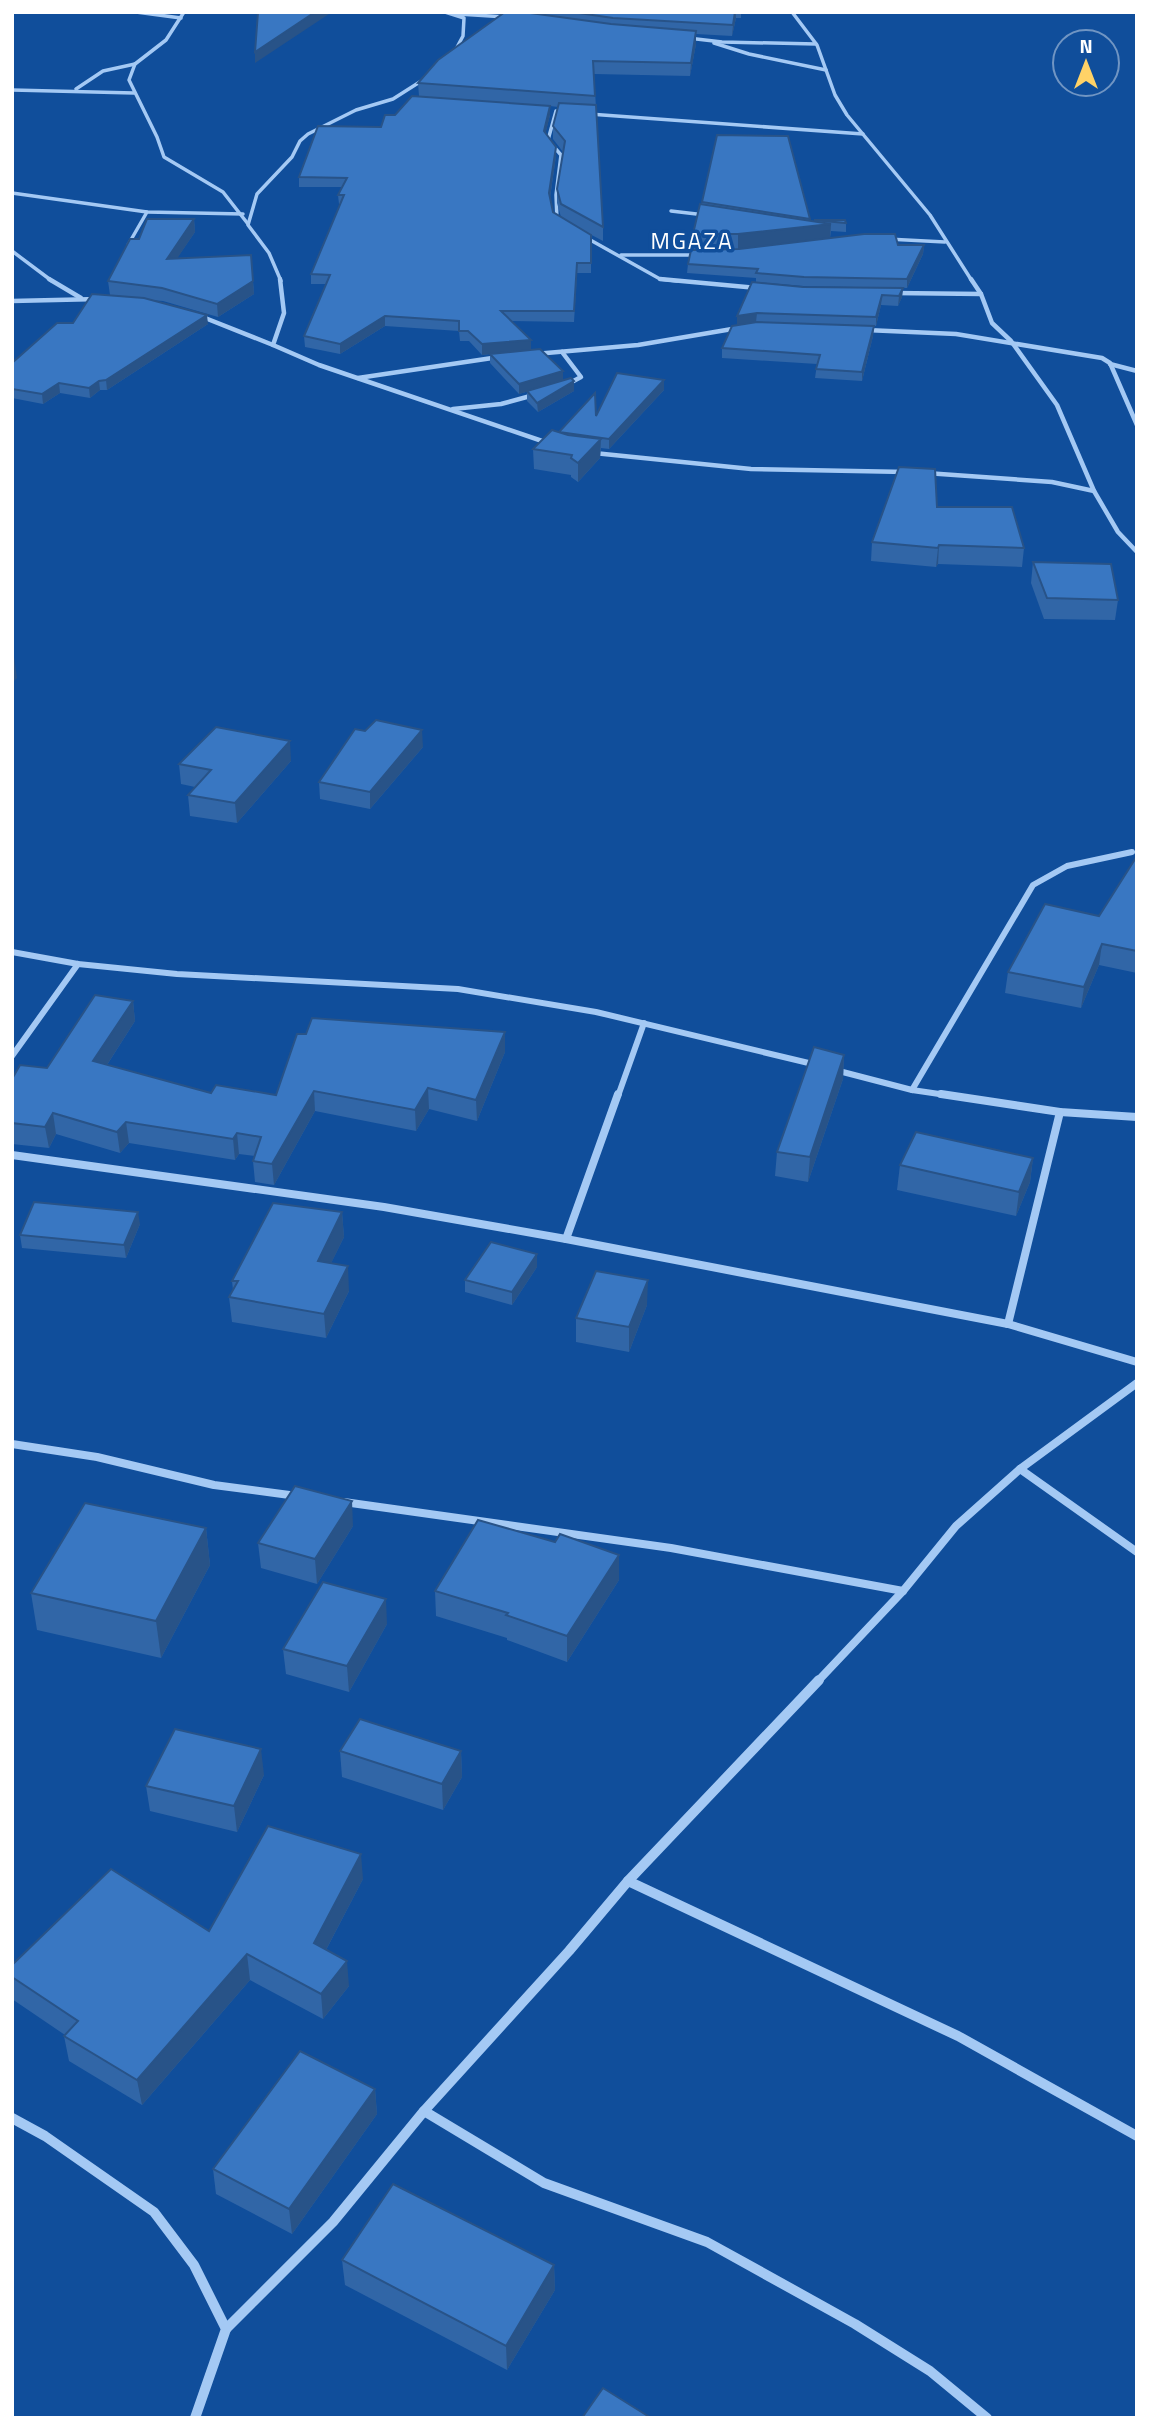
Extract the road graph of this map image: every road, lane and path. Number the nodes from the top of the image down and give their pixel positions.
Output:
1 (136, 12) edge
2 (184, 12) edge
3 (793, 12) edge
4 (448, 13) edge
5 (462, 13) edge
6 (181, 18) junction
7 (511, 18) edge
8 (681, 38) edge
9 (710, 41) junction
10 (816, 44) junction
11 (450, 56) edge
12 (135, 64) junction
13 (826, 70) junction
14 (433, 72) edge
15 (13, 91) edge
16 (69, 91) junction
17 (134, 93) junction
18 (393, 99) junction
19 (406, 100) edge
20 (542, 110) edge
21 (556, 111) junction
22 (568, 112) edge
23 (580, 113) edge
24 (863, 134) junction
25 (12, 193) edge
26 (671, 211) dead end
27 (147, 212) junction
28 (243, 214) junction
29 (711, 216) edge
30 (248, 225) junction
31 (564, 227) edge
32 (582, 235) edge
33 (880, 239) edge
34 (946, 242) junction
35 (12, 251) edge
36 (620, 255) junction
37 (705, 255) edge
38 (122, 256) edge
39 (767, 289) edge
40 (106, 293) edge
41 (890, 293) edge
42 (981, 294) junction
43 (83, 299) junction
44 (12, 301) edge
45 (196, 315) edge
46 (748, 327) edge
47 (862, 330) edge
48 (1011, 341) junction
49 (273, 345) junction
50 (562, 352) junction
51 (531, 355) edge
52 (509, 356) edge
53 (1110, 363) junction
54 (1137, 371) edge
55 (358, 379) junction
56 (556, 389) edge
57 (536, 394) edge
58 (449, 410) junction
59 (1137, 425) edge
60 (559, 447) edge
61 (583, 451) edge
62 (1094, 491) junction
63 (1137, 552) edge
64 (1132, 852) dead end
65 (12, 952) edge
66 (78, 964) junction
67 (644, 1023) junction
68 (12, 1056) edge
69 (912, 1090) junction
70 (1060, 1112) junction
71 (1137, 1117) edge
72 (12, 1155) edge
73 (566, 1239) junction
74 (1008, 1324) junction
75 (1137, 1362) edge
76 (1137, 1383) edge
77 (12, 1444) edge
78 (1020, 1469) junction
79 (309, 1497) edge
80 (336, 1501) edge
81 (1137, 1552) edge
82 (903, 1591) junction
83 (628, 1881) junction
84 (424, 2111) junction
85 (12, 2118) edge
86 (1137, 2136) edge
87 (226, 2329) junction
88 (195, 2418) edge
89 (987, 2418) edge

1 - 6 street
2 - 6 street
3 - 10 street
4 - 5 street
4 - 11 street
5 - 7 street
6 - 12 street
8 - 9 street
9 - 10 street
9 - 13 street
10 - 13 street
12 - 16 street
12 - 17 street
13 - 24 street
14 - 18 street
15 - 16 street
16 - 17 street
17 - 28 street
18 - 19 street
18 - 30 street
20 - 21 street
21 - 22 street
21 - 31 street
23 - 24 street
24 - 34 street
25 - 27 street
26 - 29 street
27 - 28 street
27 - 38 street
28 - 30 street
30 - 49 street
32 - 36 street
33 - 34 street
34 - 42 street
35 - 43 street
36 - 37 street
36 - 39 street
40 - 43 street
41 - 42 street
42 - 48 street
43 - 44 street
45 - 49 street
46 - 50 street
47 - 48 street
48 - 53 street
48 - 62 street
49 - 55 street
50 - 51 street
50 - 56 street
52 - 55 street
53 - 54 street
53 - 59 street
55 - 58 street
57 - 58 street
58 - 60 street
61 - 62 street
62 - 63 street
64 - 69 street
65 - 66 street
66 - 67 street
66 - 68 street
67 - 69 street
67 - 73 street
69 - 70 street
70 - 71 street
70 - 74 street
72 - 73 street
73 - 74 street
74 - 75 street
76 - 78 street
77 - 79 street
78 - 81 street
78 - 82 street
80 - 82 street
82 - 83 street
83 - 84 street
83 - 86 street
84 - 87 street
84 - 89 street
85 - 87 street
87 - 88 street

